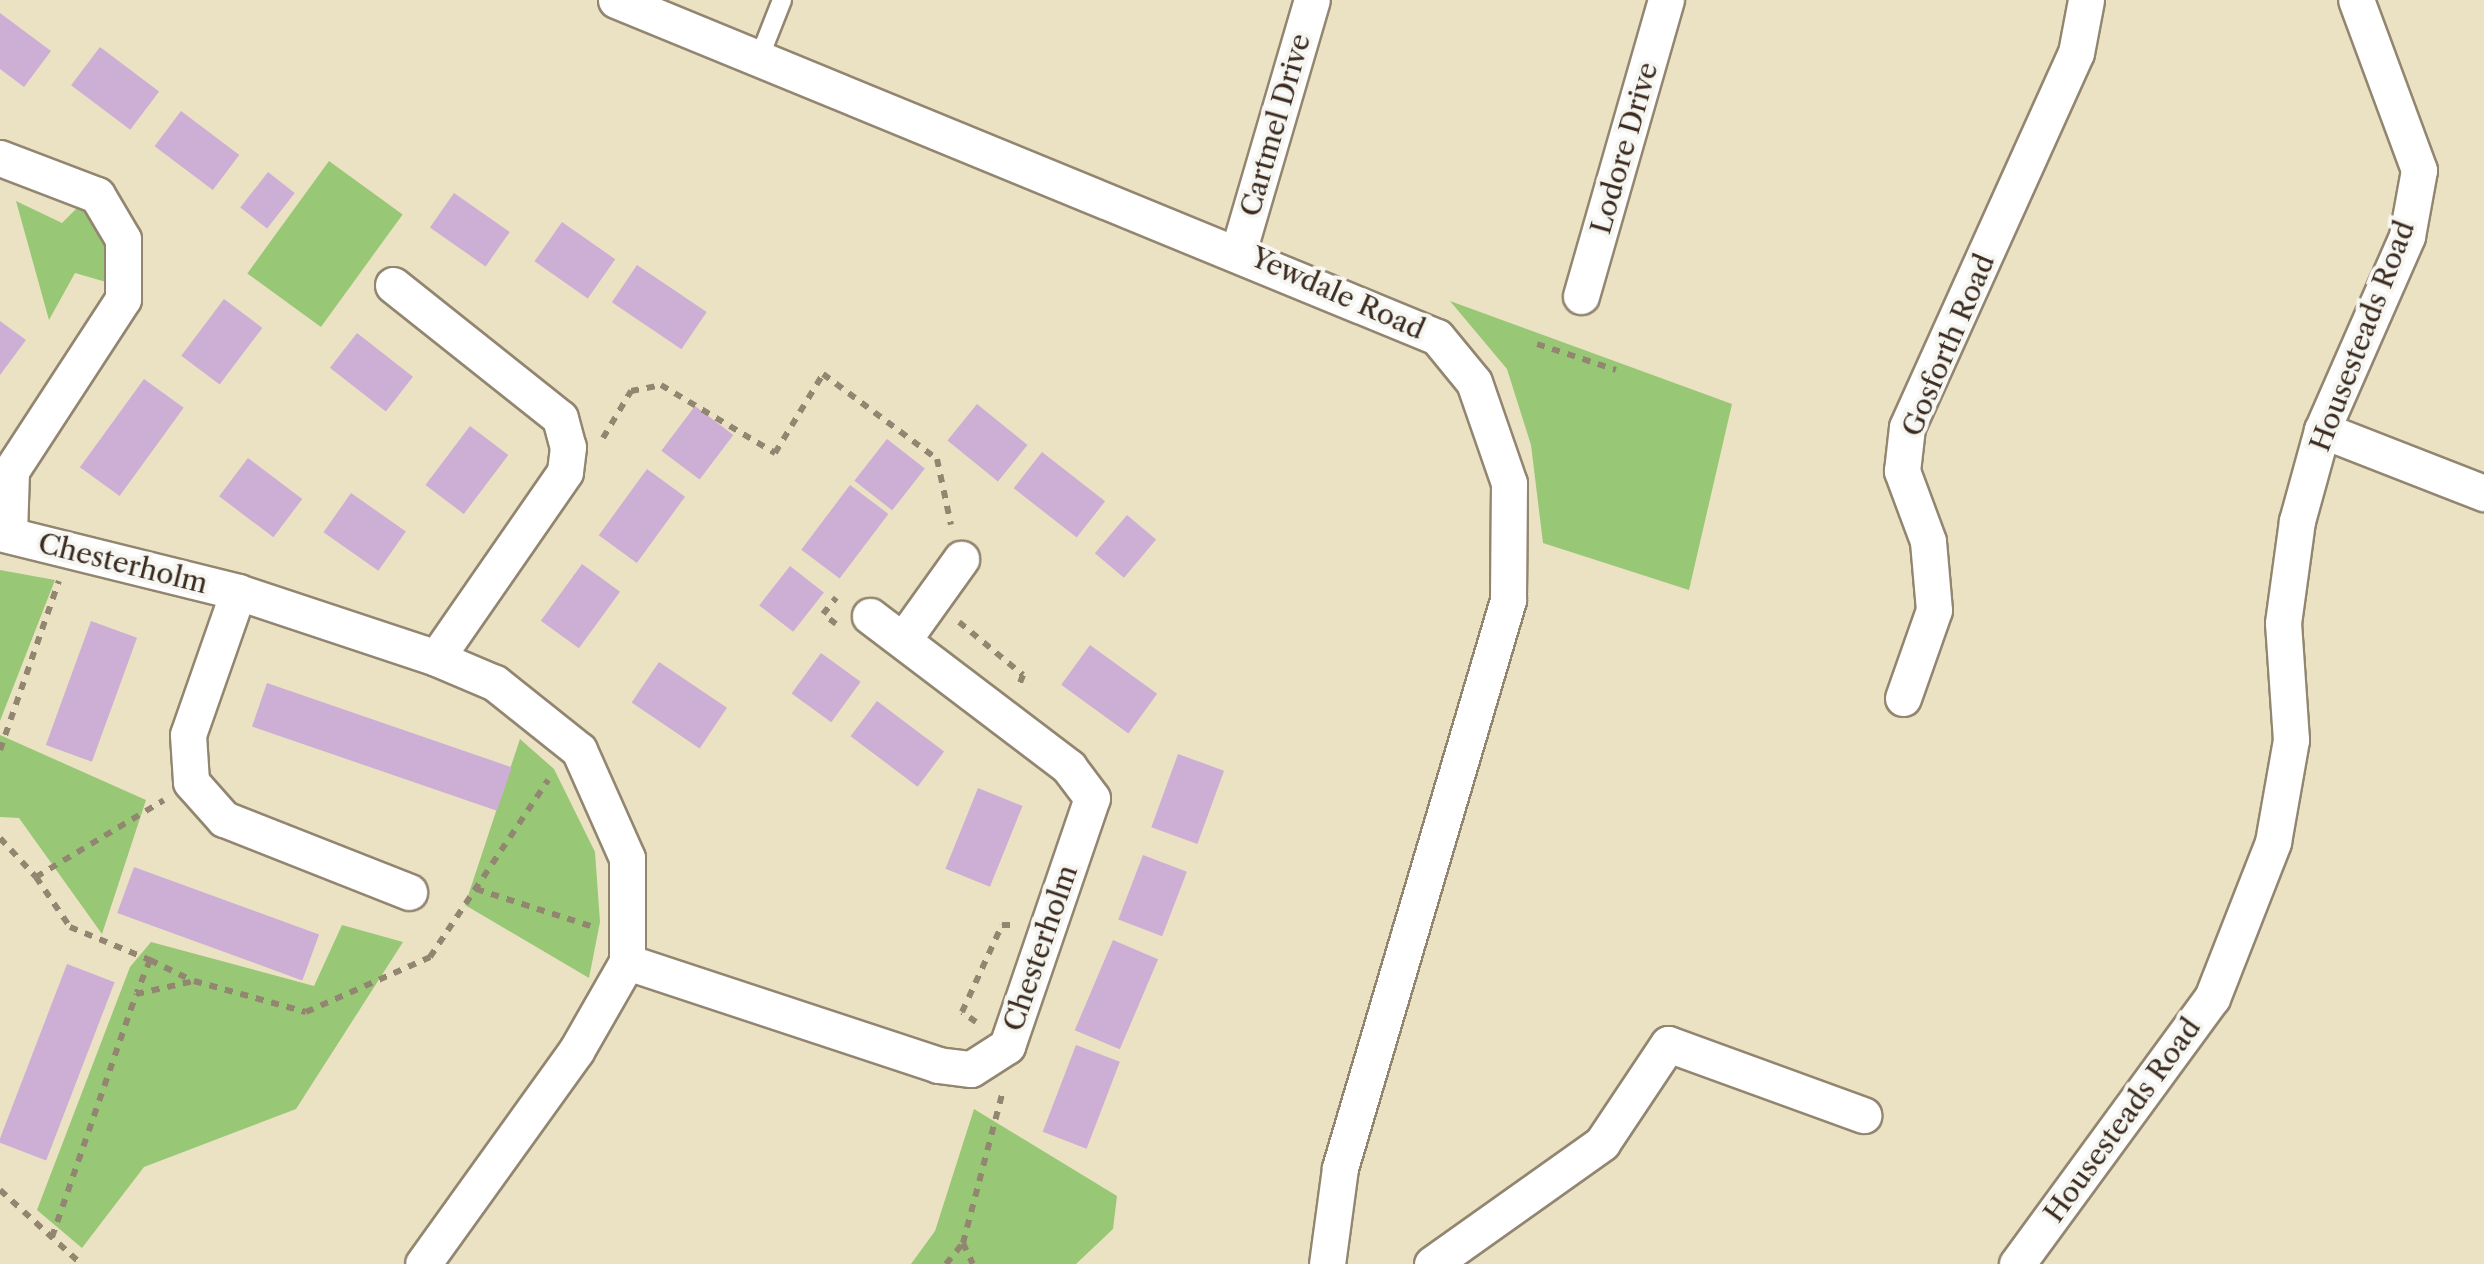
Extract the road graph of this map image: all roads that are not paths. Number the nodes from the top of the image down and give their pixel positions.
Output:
1 (616, 0) edge
2 (782, 0) edge
3 (1312, 0) edge
4 (1666, 0) edge
5 (2086, 0) edge
6 (2356, 0) edge
7 (758, 61) junction
8 (0, 158) edge
9 (1238, 249) junction
10 (393, 284) dead end
11 (1582, 296) dead end
12 (2322, 430) junction
13 (2484, 493) edge
14 (4, 534) edge
15 (955, 544) road end
16 (238, 592) junction
17 (862, 627) road end
18 (904, 640) junction
19 (436, 658) junction
20 (1903, 698) dead end
21 (409, 892) dead end
22 (627, 962) junction
23 (1863, 1115) dead end
24 (423, 1264) edge
25 (1327, 1264) edge
26 (1432, 1264) edge
27 (2017, 1264) edge

1 - 7 street, Yewdale Road
2 - 7 lane
3 - 9 street, Cartmel Drive
4 - 11 street, Lodore Drive
5 - 20 street, Gosforth Road
6 - 12 street, Housesteads Road
7 - 9 street, Yewdale Road
8 - 14 street, Chesterholm
9 - 25 street, Yewdale Road
10 - 19 street
12 - 13 street
12 - 27 street, Housesteads Road
14 - 16 street, Chesterholm
15 - 18 street
16 - 19 street, Chesterholm
16 - 21 street, Chesterholm
17 - 18 street, Chesterholm
18 - 22 street, Chesterholm
19 - 22 street, Chesterholm
22 - 24 street
23 - 26 street

